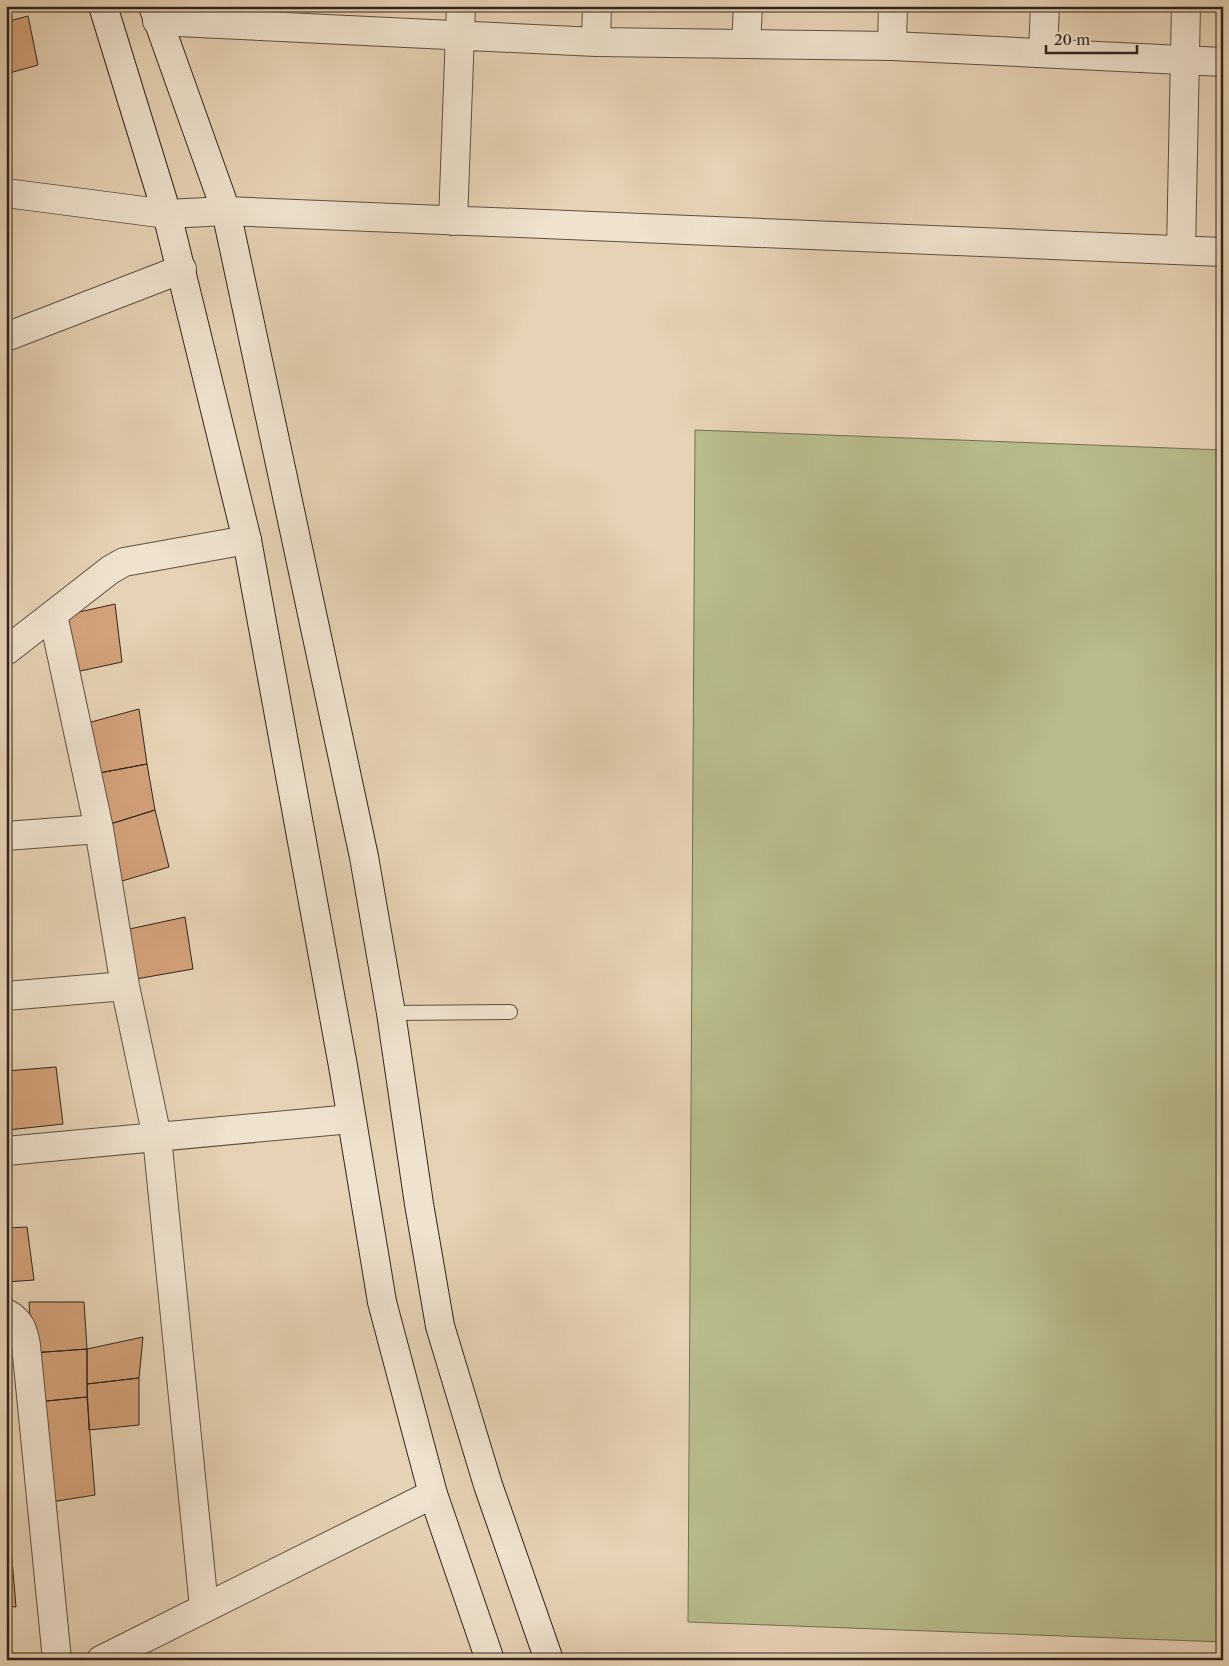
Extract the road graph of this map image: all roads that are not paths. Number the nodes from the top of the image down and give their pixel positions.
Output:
1 (103, 6) edge
2 (461, 6) edge
3 (597, 6) edge
4 (748, 6) edge
5 (893, 6) edge
6 (1045, 6) edge
7 (1186, 6) edge
8 (155, 14) edge
9 (310, 17) edge
10 (460, 34) junction
11 (596, 42) junction
12 (746, 44) junction
13 (892, 46) junction
14 (1044, 53) junction
15 (1185, 60) junction
16 (1223, 62) edge
17 (6, 193) edge
18 (226, 211) junction
19 (167, 214) junction
20 (453, 222) junction
21 (1182, 250) junction
22 (1223, 252) edge
23 (182, 269) junction
24 (6, 337) edge
25 (247, 540) junction
26 (53, 615) junction
27 (6, 651) edge
28 (99, 829) junction
29 (6, 836) edge
30 (125, 986) junction
31 (6, 996) edge
32 (510, 1012) dead end
33 (391, 1013) junction
34 (351, 1120) junction
35 (157, 1137) junction
36 (6, 1150) edge
37 (6, 1313) edge
38 (433, 1494) junction
39 (204, 1607) junction
40 (141, 1651) edge
41 (57, 1660) edge
42 (101, 1660) edge
43 (490, 1660) edge
44 (549, 1660) edge

1 - 19 street
2 - 10 street
3 - 11 street
4 - 12 street
5 - 13 street
6 - 14 street
7 - 15 street
8 - 9 street
8 - 18 street
9 - 10 street
10 - 11 street
10 - 20 street
11 - 12 street
12 - 13 street
13 - 14 street
14 - 15 street
15 - 16 street
15 - 21 street
17 - 19 street
18 - 19 street
18 - 20 street
18 - 33 street
19 - 23 street
20 - 21 street
21 - 22 street
23 - 24 street
23 - 25 street
25 - 26 street
25 - 34 street
26 - 27 street
26 - 28 street
28 - 29 street
28 - 30 street
30 - 31 street
30 - 35 street
32 - 33 lane
33 - 44 street
34 - 35 street
34 - 38 street
35 - 36 street
35 - 39 street
37 - 41 street
38 - 39 street
38 - 43 street
39 - 40 street
40 - 42 street

